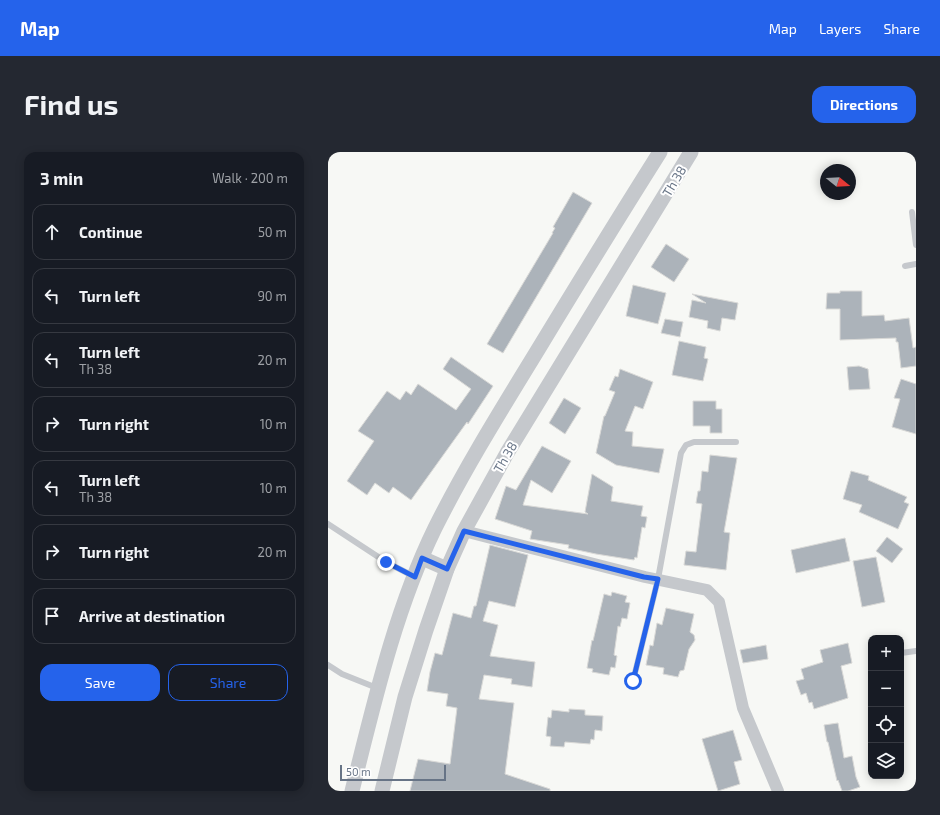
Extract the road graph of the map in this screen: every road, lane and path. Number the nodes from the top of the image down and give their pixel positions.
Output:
1 (660, 152) edge
2 (691, 152) edge
3 (912, 212) dead end
4 (916, 245) edge
5 (916, 264) edge
6 (905, 266) dead end
7 (736, 442) dead end
8 (328, 524) edge
9 (464, 531) junction
10 (422, 558) junction
11 (447, 569) junction
12 (415, 577) junction
13 (658, 579) junction
14 (916, 651) edge
15 (904, 653) edge
16 (328, 665) edge
17 (633, 681) dead end
18 (378, 688) junction
19 (352, 791) edge
20 (382, 791) edge
21 (778, 791) edge

1 - 10 street, Th 38
2 - 9 street, Th 38
3 - 4 lane
5 - 6 lane
7 - 13 lane
8 - 12 lane
9 - 11 street, Th 38
9 - 13 street
10 - 11 street
10 - 12 street, Th 38
11 - 20 street, Th 38
12 - 18 street, Th 38
13 - 17 lane
13 - 21 street
14 - 15 lane
16 - 18 lane
18 - 19 street, Th 38

